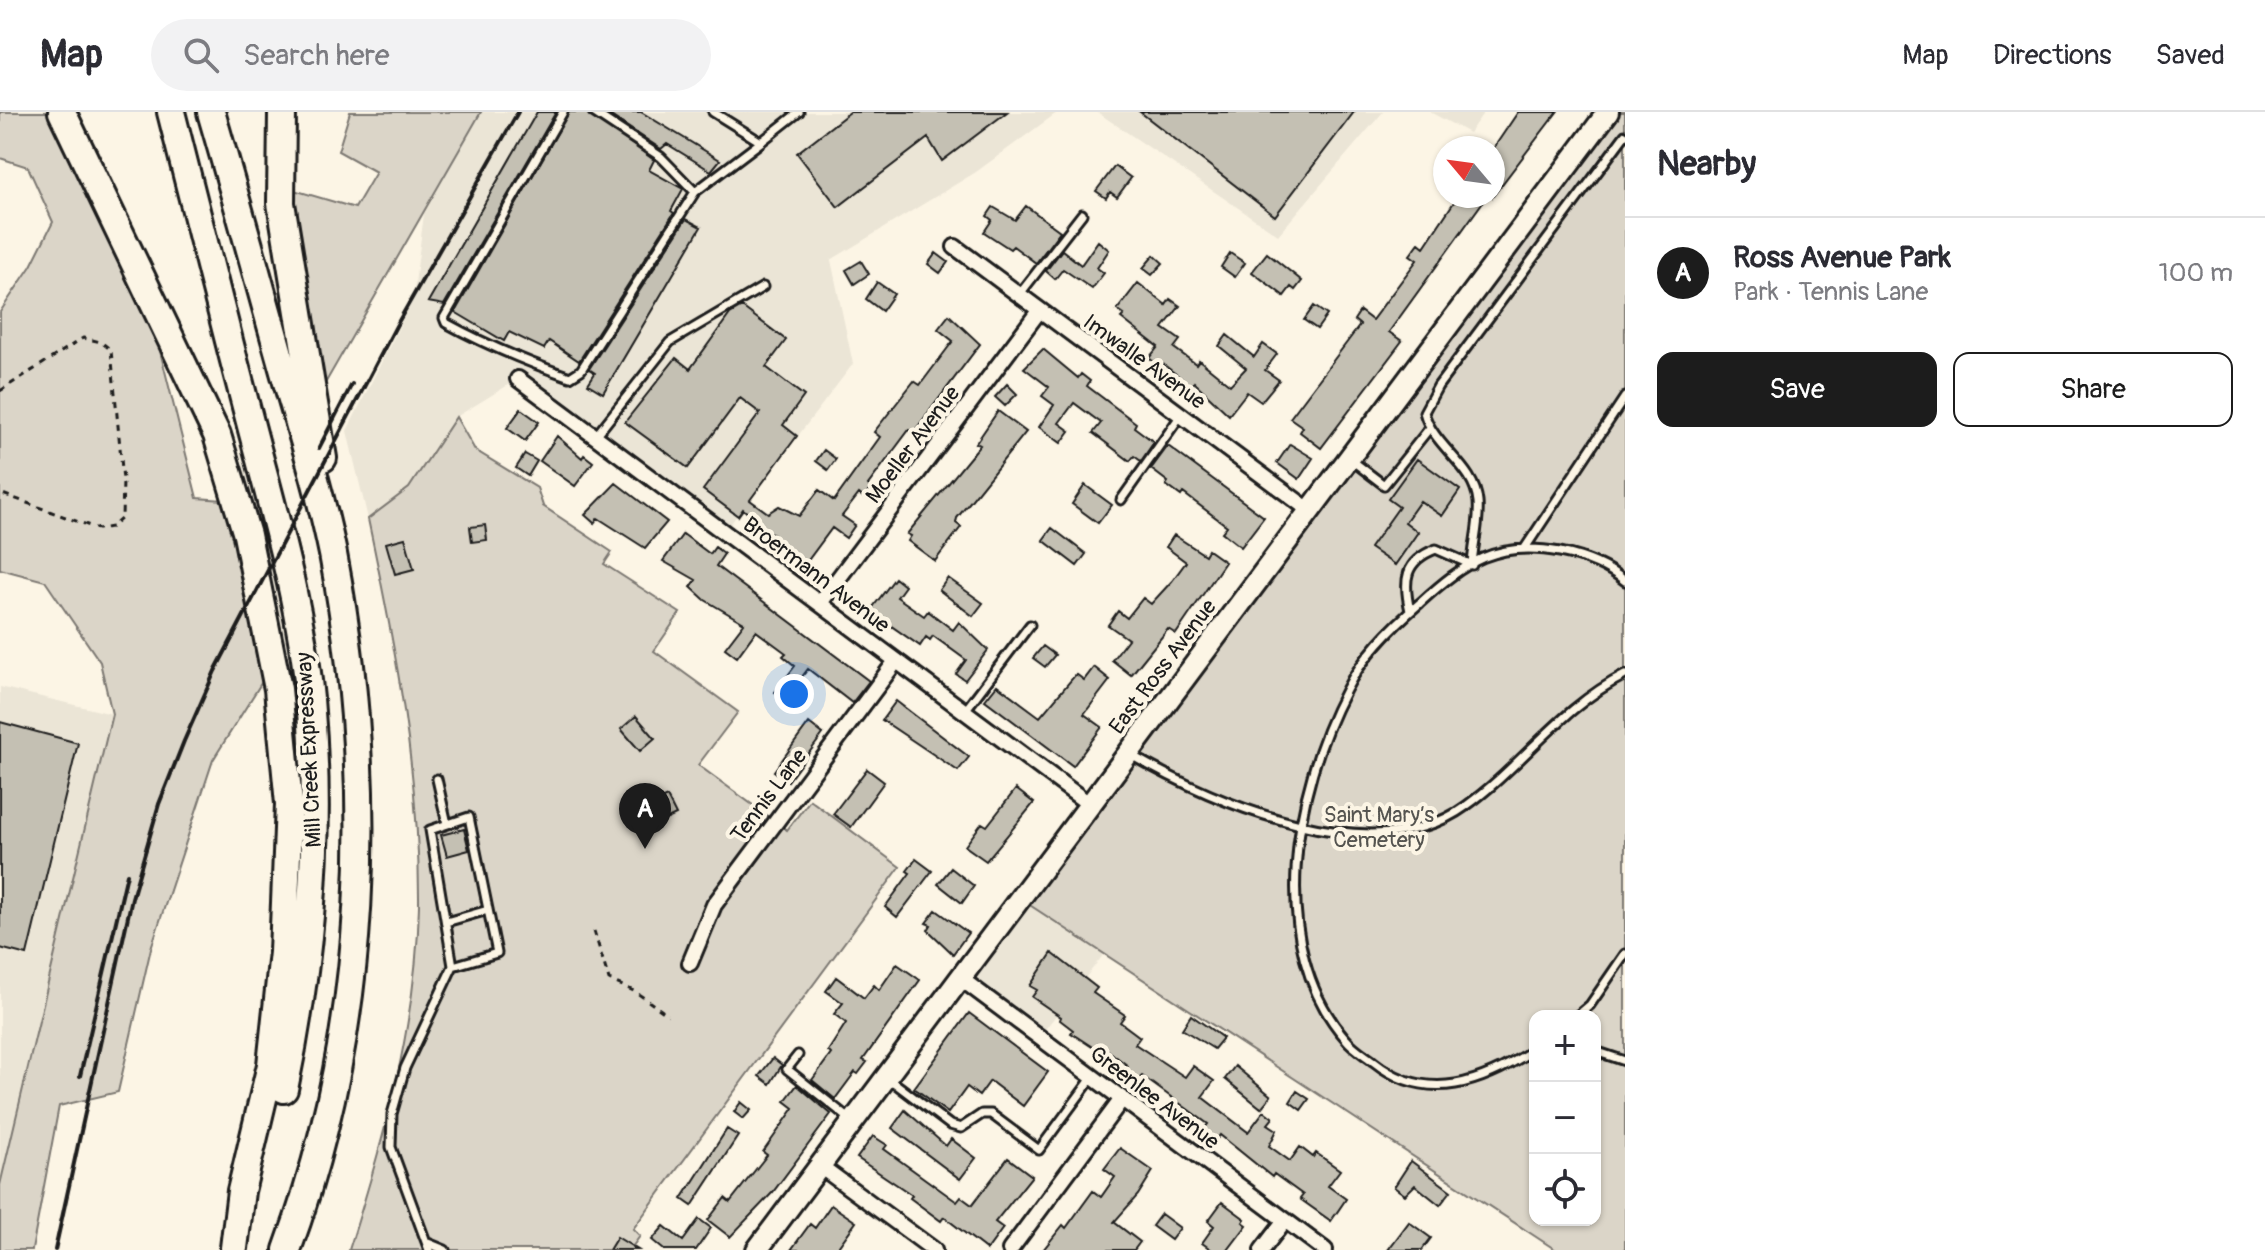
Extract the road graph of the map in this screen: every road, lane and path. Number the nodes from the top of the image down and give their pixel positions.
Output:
1 (62, 112) edge
2 (171, 112) edge
3 (211, 112) edge
4 (282, 112) edge
5 (563, 112) edge
6 (593, 112) edge
7 (713, 112) edge
8 (799, 112) edge
9 (1608, 112) edge
10 (1625, 135) edge
11 (761, 142) junction
12 (695, 192) junction
13 (1082, 214) dead end
14 (955, 247) dead end
15 (763, 287) dead end
16 (1019, 295) junction
17 (1039, 311) junction
18 (518, 379) dead end
19 (0, 391) edge
20 (1625, 397) edge
21 (1181, 415) junction
22 (1428, 430) junction
23 (595, 437) junction
24 (1349, 458) junction
25 (0, 493) edge
26 (318, 493) junction
27 (1121, 500) dead end
28 (1309, 510) junction
29 (1525, 548) junction
30 (1472, 565) junction
31 (1625, 581) edge
32 (820, 603) junction
33 (1410, 611) junction
34 (1030, 625) dead end
35 (896, 661) junction
36 (1625, 675) edge
37 (964, 712) junction
38 (1127, 753) junction
39 (437, 779) dead end
40 (1089, 804) junction
41 (447, 824) junction
42 (1302, 824) junction
43 (488, 910) junction
44 (446, 922) junction
45 (594, 931) dead end
46 (1625, 954) edge
47 (690, 963) dead end
48 (453, 966) junction
49 (960, 978) junction
50 (1584, 1010) edge
51 (668, 1015) dead end
52 (1529, 1052) edge
53 (1601, 1053) edge
54 (798, 1055) dead end
55 (1625, 1061) edge
56 (887, 1077) junction
57 (1093, 1078) junction
58 (1122, 1099) junction
59 (853, 1122) junction
60 (820, 1166) junction
61 (1285, 1220) junction
62 (429, 1246) edge
63 (234, 1249) edge
64 (287, 1250) edge
65 (445, 1250) edge
66 (757, 1250) edge
67 (934, 1250) edge
68 (1010, 1250) edge
69 (1262, 1250) edge
70 (1325, 1250) edge

1 - 63 highway
2 - 63 highway, Mill Creek Expressway
3 - 26 highway, Mill Creek Expressway
4 - 26 highway
5 - 12 lane
6 - 12 lane
7 - 11 lane
8 - 11 lane
9 - 24 street, East Ross Avenue
10 - 22 lane
11 - 12 lane
13 - 16 lane
14 - 16 street, Imwalle Avenue
15 - 23 lane
16 - 17 street, Imwalle Avenue
17 - 21 street, Imwalle Avenue
17 - 32 street, Moeller Avenue
18 - 23 street, Broermann Avenue
19 - 25 path
20 - 29 lane
21 - 27 lane
21 - 28 street, Imwalle Avenue
22 - 24 lane
22 - 30 lane
23 - 32 street, Broermann Avenue
24 - 28 street, East Ross Avenue
26 - 64 highway, Mill Creek Expressway
28 - 38 street, East Ross Avenue
29 - 30 lane
29 - 31 lane
30 - 33 lane
30 - 33 lane
32 - 35 street, Broermann Avenue
33 - 42 lane
34 - 37 lane
35 - 37 street, Broermann Avenue
35 - 47 street, Tennis Lane
36 - 42 lane
37 - 40 street, Broermann Avenue
38 - 40 street, East Ross Avenue
38 - 42 lane
39 - 41 lane
40 - 49 street, East Ross Avenue
41 - 43 lane
41 - 44 lane
42 - 52 lane
43 - 44 lane
43 - 48 lane
44 - 48 lane
45 - 51 path
46 - 50 lane
48 - 62 lane
49 - 56 street, East Ross Avenue
49 - 57 street, Greenlee Avenue
53 - 55 lane
54 - 59 lane
56 - 57 lane
56 - 59 street, East Ross Avenue
57 - 58 street, Greenlee Avenue
58 - 61 street, Greenlee Avenue
58 - 68 street
59 - 60 street, East Ross Avenue
60 - 66 street, East Ross Avenue
60 - 67 street
61 - 69 street
61 - 70 street, Greenlee Avenue
62 - 65 lane

